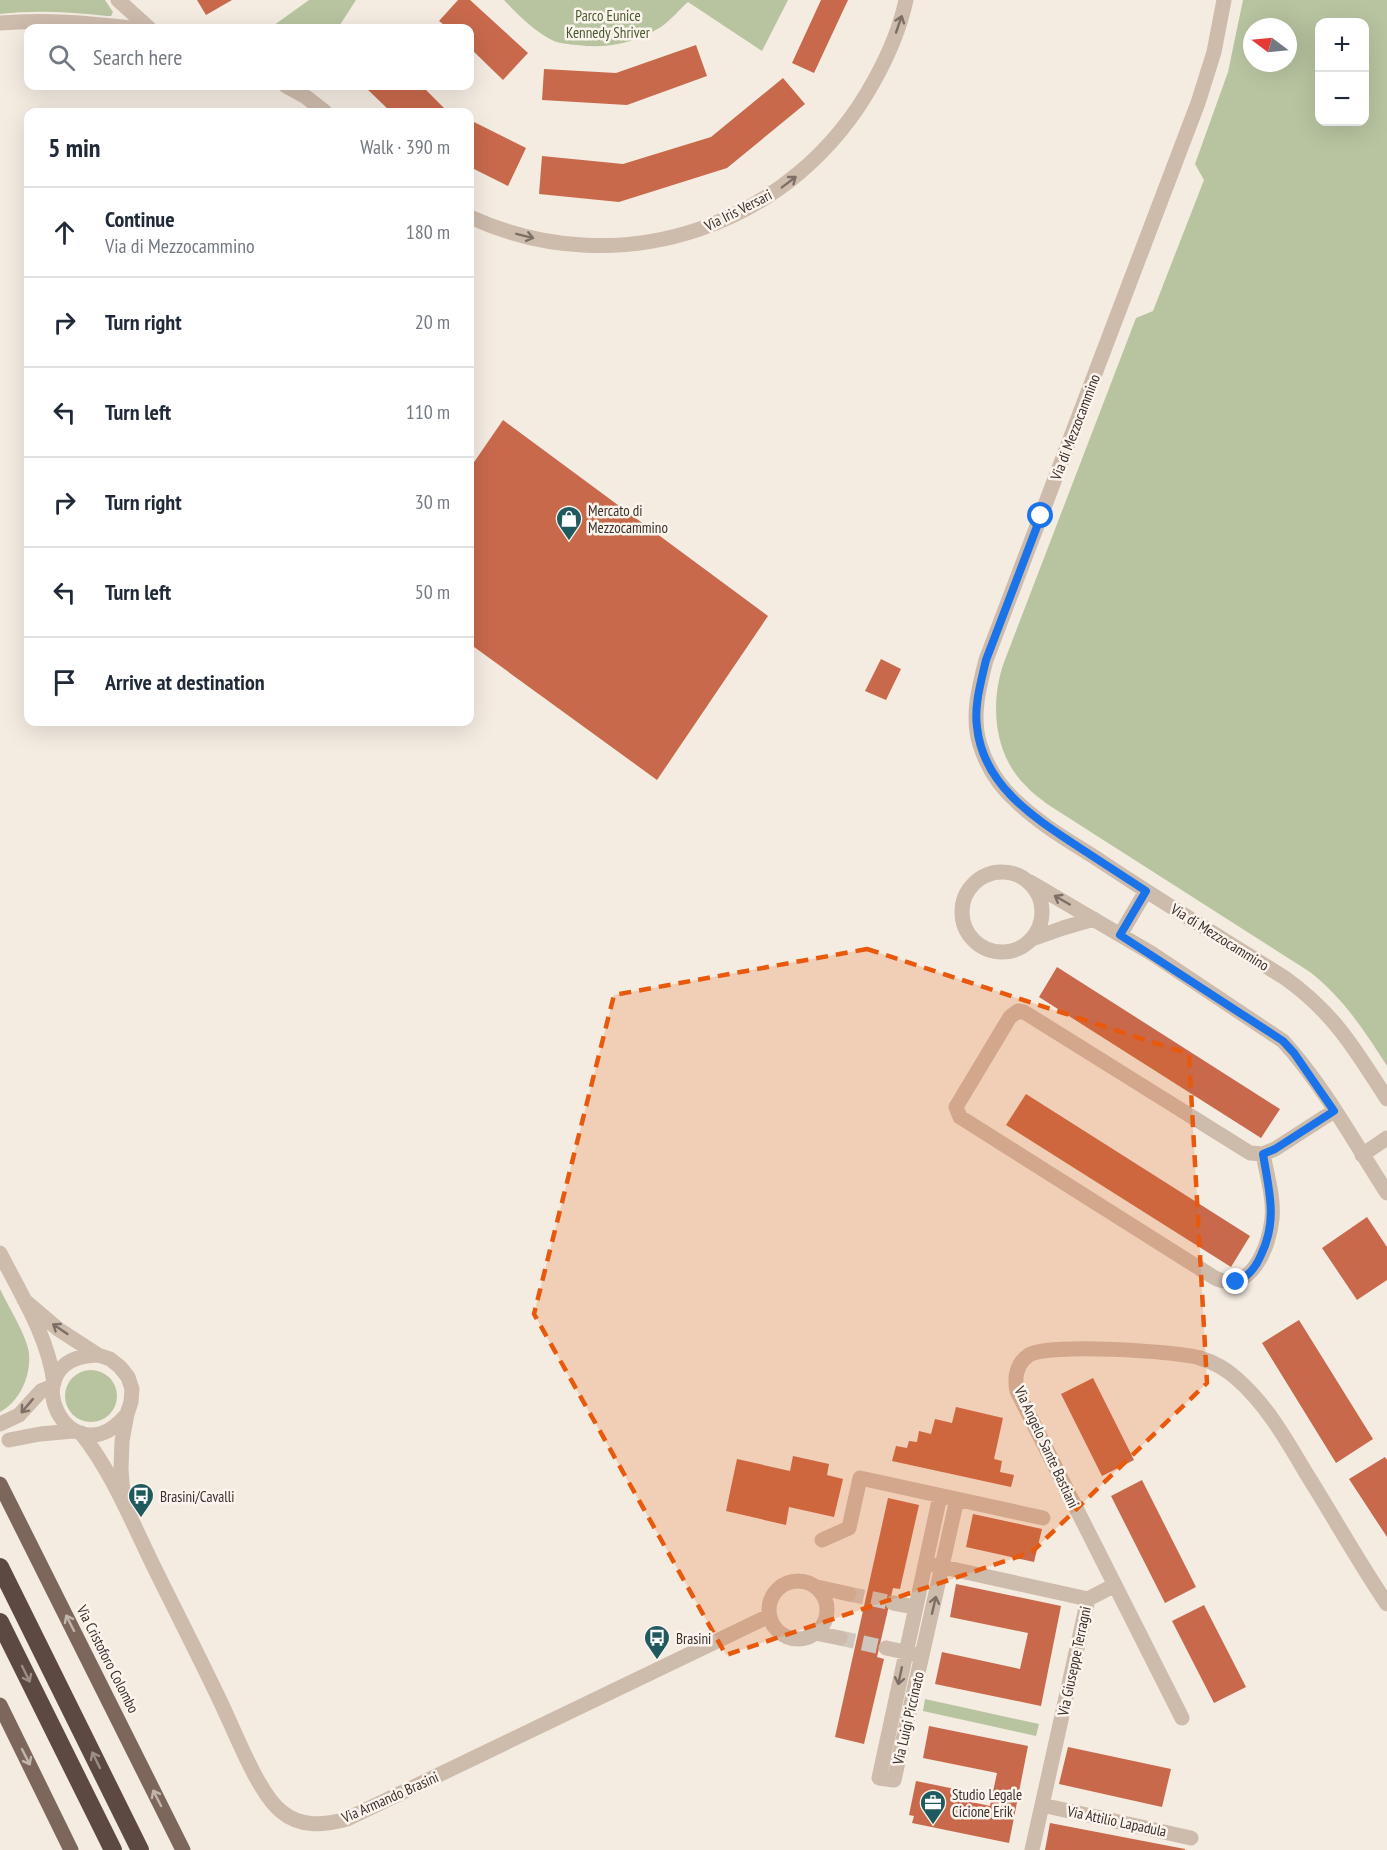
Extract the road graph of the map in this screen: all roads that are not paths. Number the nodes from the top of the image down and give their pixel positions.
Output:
1 (118, 0) edge
2 (906, 0) edge
3 (1224, 0) edge
4 (0, 23) edge
5 (87, 24) edge
6 (145, 24) edge
7 (293, 90) edge
8 (320, 108) edge
9 (474, 219) edge
10 (1029, 882) junction
11 (1146, 891) junction
12 (1094, 919) junction
13 (1120, 935) junction
14 (1032, 939) junction
15 (1387, 1099) edge
16 (1334, 1111) junction
17 (1387, 1138) edge
18 (1263, 1154) junction
19 (1362, 1155) junction
20 (1387, 1194) edge
21 (0, 1253) edge
22 (24, 1300) junction
23 (98, 1355) junction
24 (53, 1385) junction
25 (127, 1414) junction
26 (0, 1424) edge
27 (77, 1432) junction
28 (9, 1440) dead end
29 (0, 1484) edge
30 (940, 1496) junction
31 (957, 1499) junction
32 (127, 1512) junction
33 (1043, 1518) dead end
34 (822, 1540) dead end
35 (926, 1563) junction
36 (0, 1567) edge
37 (943, 1567) junction
38 (1115, 1585) junction
39 (817, 1587) junction
40 (849, 1594) tunnel mouth
41 (1088, 1599) junction
42 (893, 1603) tunnel mouth
43 (1387, 1604) edge
44 (915, 1607) junction
45 (769, 1616) junction
46 (0, 1622) edge
47 (815, 1633) junction
48 (840, 1638) tunnel mouth
49 (886, 1648) tunnel mouth
50 (906, 1652) junction
51 (922, 1655) junction
52 (0, 1705) edge
53 (893, 1707) junction
54 (910, 1711) junction
55 (1182, 1718) dead end
56 (1042, 1805) junction
57 (1191, 1838) dead end
58 (72, 1850) edge
59 (113, 1850) edge
60 (140, 1850) edge
61 (183, 1850) edge
62 (1032, 1850) edge

1 - 6 street
9 -> 2 street, Via Iris Versari
3 - 11 street, Via di Mezzocammino
4 - 5 street
7 - 8 street
12 -> 10 street
10 - 14 street
10 - 14 street
11 - 13 street
11 - 15 street, Via di Mezzocammino
12 - 13 street
12 - 14 street
13 - 16 street
16 - 18 street
16 - 19 street
17 - 19 street
18 - 18 street
19 - 20 street
21 - 22 street, Via Armando Brasini
23 -> 22 street, Via Armando Brasini
22 - 24 street, Via Armando Brasini
23 - 24 street
23 - 25 street, Via Armando Brasini
24 -> 26 street
24 - 27 street, Via Armando Brasini
25 - 27 street
25 - 32 street, Via Armando Brasini
27 - 28 street
27 - 32 street, Via Armando Brasini
61 -> 29 main road, Via Cristoforo Colombo
30 - 31 street
30 - 34 street
30 - 35 street, Via Luigi Piccinato
31 - 33 street
31 - 37 street, Via Luigi Piccinato
32 - 45 street, Via Armando Brasini
35 - 37 street, Via Giuseppe Terragni
35 - 44 street, Via Luigi Piccinato
60 -> 36 highway
37 - 41 street, Via Giuseppe Terragni
51 -> 37 street, Via Luigi Piccinato
38 - 41 street
38 - 43 street, Via Angelo Sante Bastiani
38 - 55 street, Via Angelo Sante Bastiani
39 - 40 street
39 - 45 street
39 - 47 street
41 - 56 street, Via Giuseppe Terragni
42 - 44 street
44 - 50 street, Via Luigi Piccinato
45 - 47 street
46 -> 59 highway
47 - 48 street
49 - 50 street
50 - 51 street
50 -> 53 street, Via Luigi Piccinato
51 - 54 street, Via Luigi Piccinato
52 -> 58 main road
53 - 54 street
53 - 54 street, Via Luigi Piccinato
56 - 57 street, Via Attilio Lapadula
56 - 62 street, Via Giuseppe Terragni

